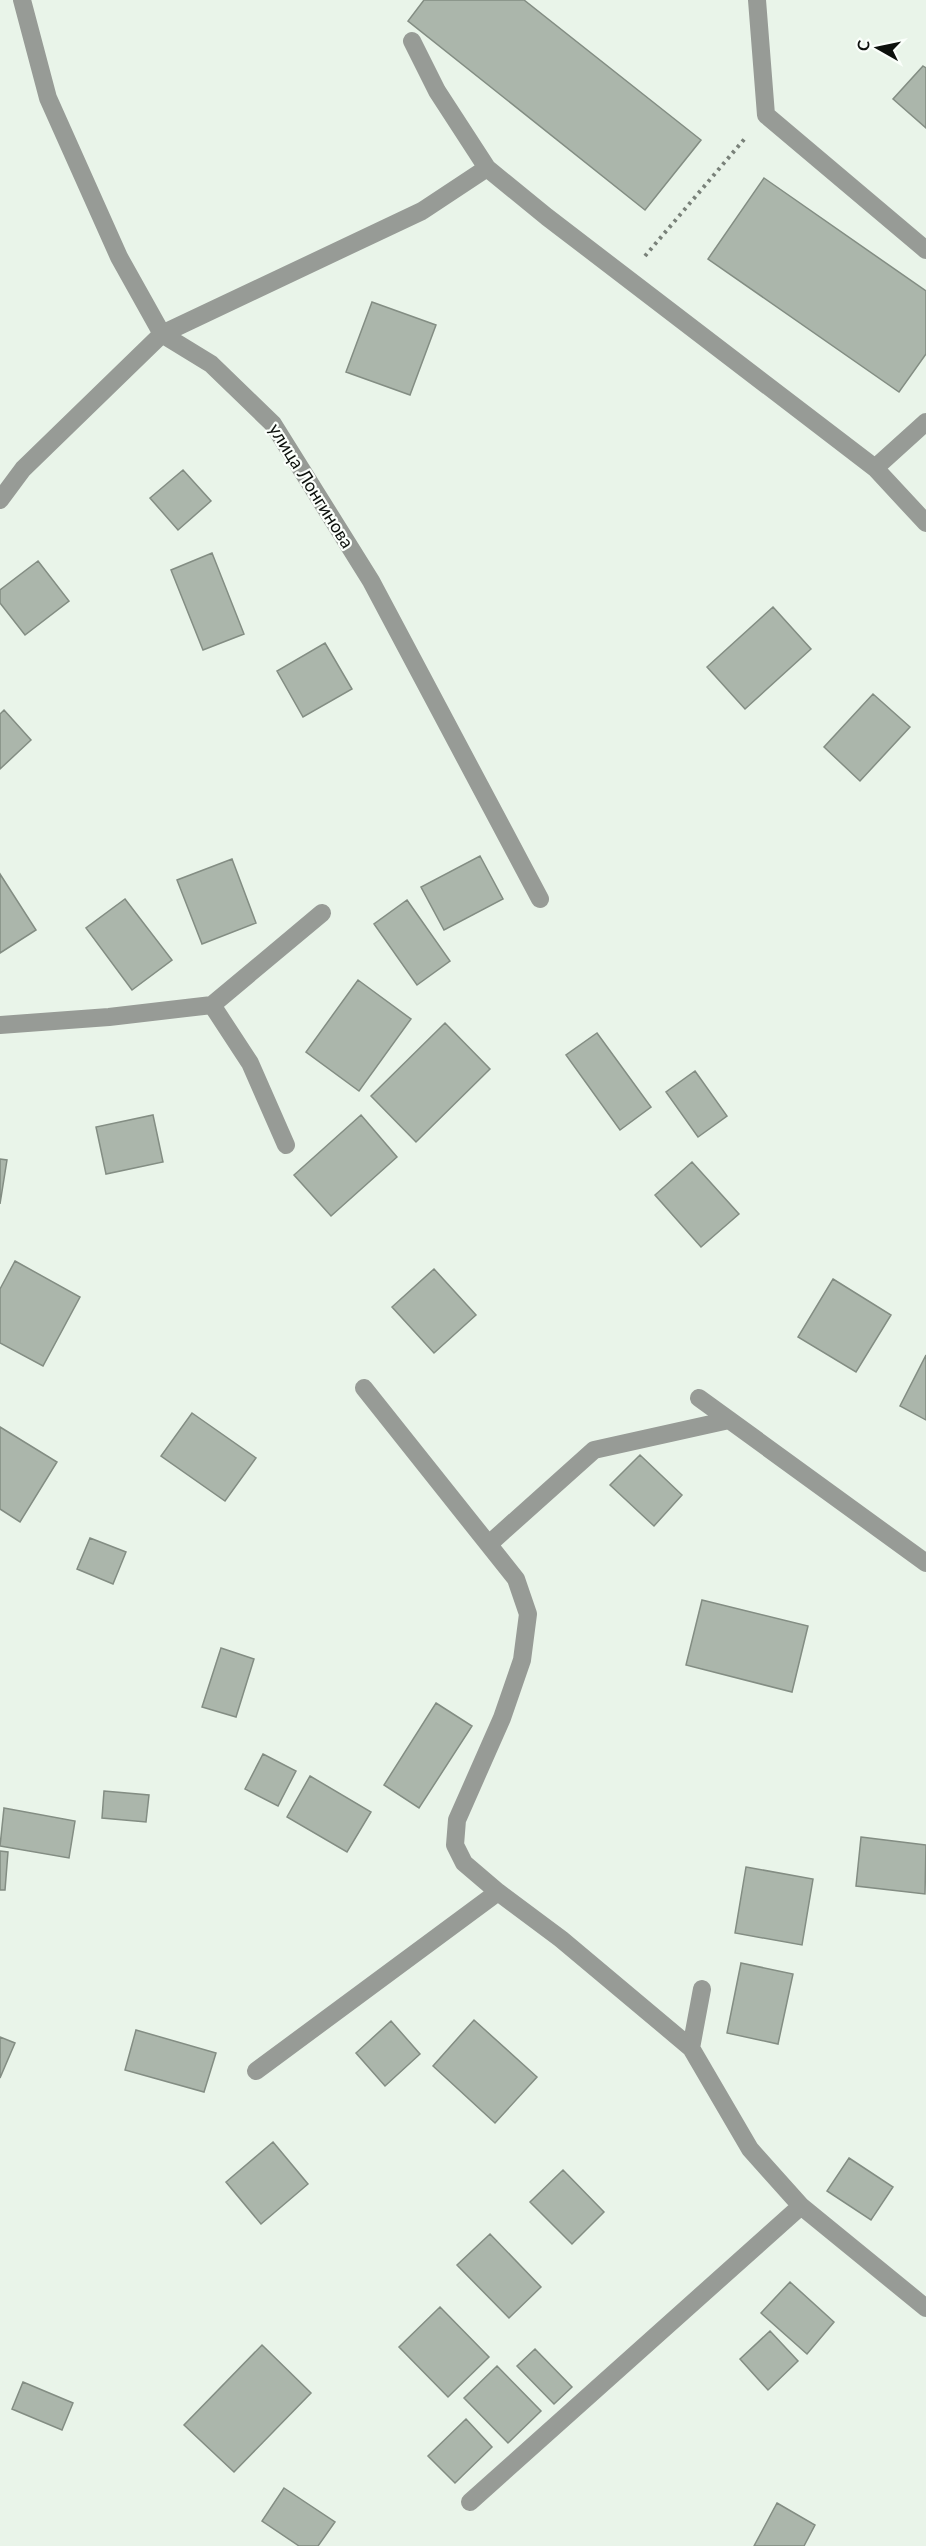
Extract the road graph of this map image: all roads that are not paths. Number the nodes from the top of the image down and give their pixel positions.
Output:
1 (22, 0) edge
2 (758, 0) edge
3 (412, 41) dead end
4 (487, 168) junction
5 (926, 250) edge
6 (162, 333) junction
7 (926, 422) edge
8 (875, 468) junction
9 (0, 500) edge
10 (926, 523) edge
11 (540, 899) dead end
12 (322, 913) dead end
13 (212, 1005) junction
14 (0, 1025) edge
15 (286, 1145) dead end
16 (364, 1388) dead end
17 (699, 1398) dead end
18 (729, 1420) junction
19 (489, 1544) junction
20 (926, 1563) edge
21 (498, 1892) junction
22 (702, 1989) dead end
23 (691, 2048) junction
24 (256, 2071) dead end
25 (801, 2206) junction
26 (925, 2301) edge
27 (470, 2502) dead end

1 - 6 street, улица Лонгинова
2 - 5 street
3 - 4 street
4 - 6 street
4 - 8 street
6 - 9 street
6 - 11 street, улица Лонгинова
7 - 8 street
8 - 10 street
12 - 13 street
13 - 14 street
13 - 15 street
16 - 19 street
17 - 18 street
18 - 19 street
18 - 20 street
19 - 21 street
21 - 23 street
21 - 24 street
22 - 23 street
23 - 25 street
25 - 26 street
25 - 27 street

